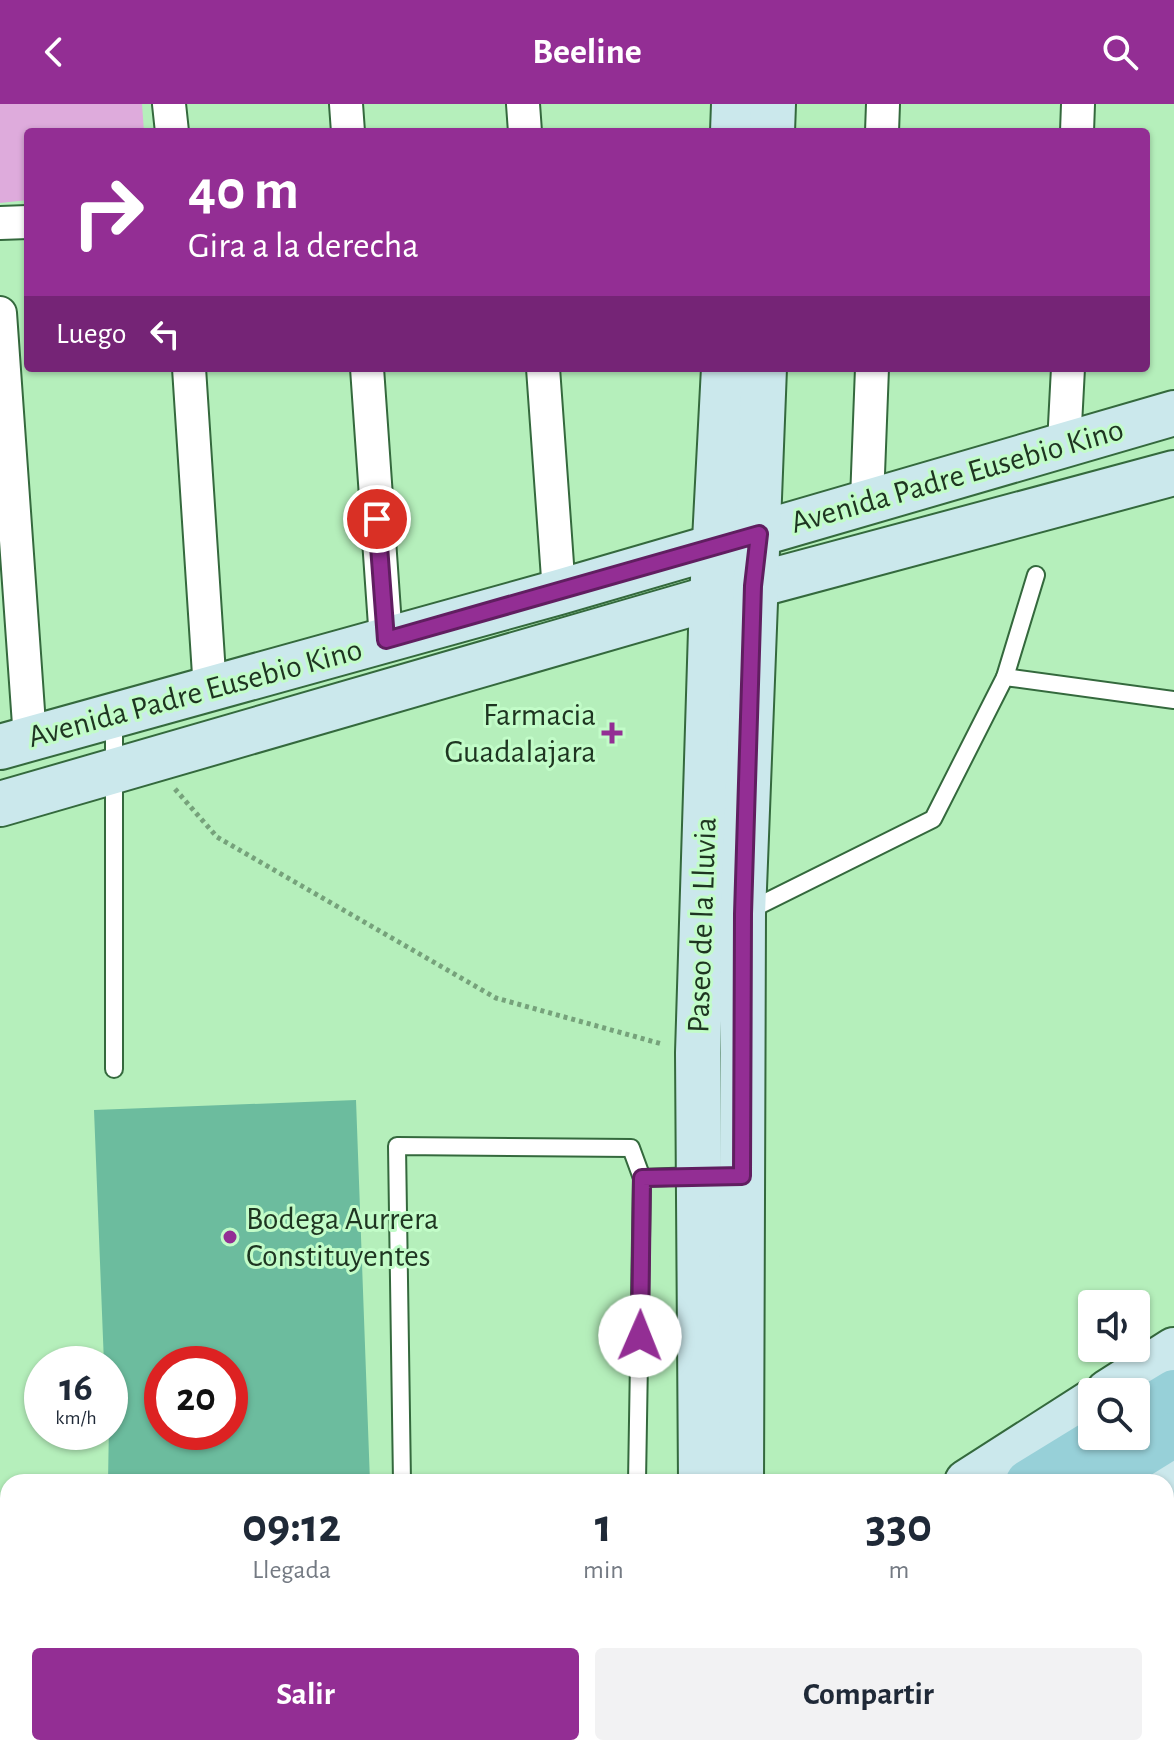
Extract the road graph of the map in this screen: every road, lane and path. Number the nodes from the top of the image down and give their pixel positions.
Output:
1 (169, 104) edge
2 (346, 104) edge
3 (523, 104) edge
4 (734, 104) edge
5 (773, 104) edge
6 (883, 104) edge
7 (1078, 104) edge
8 (172, 128) edge
9 (348, 128) edge
10 (525, 128) edge
11 (733, 128) edge
12 (772, 128) edge
13 (882, 128) edge
14 (1077, 128) edge
15 (24, 222) edge
16 (0, 223) edge
17 (0, 313) edge
18 (189, 372) edge
19 (367, 372) edge
20 (543, 372) edge
21 (724, 372) edge
22 (764, 372) edge
23 (872, 372) edge
24 (1068, 372) edge
25 (1174, 413) edge
26 (1064, 444) junction
27 (1174, 473) edge
28 (867, 500) junction
29 (759, 534) junction
30 (717, 547) junction
31 (1036, 575) dead end
32 (753, 586) junction
33 (559, 592) junction
34 (712, 598) junction
35 (386, 640) junction
36 (1005, 677) junction
37 (210, 690) junction
38 (1174, 700) edge
39 (114, 716) junction
40 (15, 743) edge
41 (133, 767) junction
42 (0, 804) edge
43 (743, 914) junction
44 (698, 1053) junction
45 (114, 1069) dead end
46 (720, 1176) junction
47 (642, 1178) junction
48 (1174, 1350) edge
49 (1130, 1378) edge
50 (1174, 1392) edge
51 (1150, 1407) edge
52 (1078, 1411) edge
53 (1174, 1435) edge
54 (1080, 1450) edge
55 (402, 1474) edge
56 (637, 1474) edge
57 (701, 1474) edge
58 (740, 1474) edge
59 (980, 1474) edge
60 (1041, 1474) edge
61 (1111, 1474) edge

1 - 8 street
2 - 9 street
3 - 10 street
4 - 11 street
5 - 12 street
6 - 13 street
7 - 14 street
15 - 16 street
17 - 40 street
18 - 37 street
19 - 35 street
20 - 33 street
21 - 30 street, Paseo de la Lluvia
22 - 29 street, Paseo de la Lluvia
23 - 28 street
24 - 26 street
25 - 26 street, Avenida Padre Eusebio Kino
26 - 28 street, Avenida Padre Eusebio Kino
27 - 32 street, Avenida Padre Eusebio Kino
28 - 29 street, Avenida Padre Eusebio Kino
29 - 30 street, Avenida Padre Eusebio Kino
29 - 32 street, Paseo de la Lluvia
30 - 33 street, Avenida Padre Eusebio Kino
30 - 34 street, Paseo de la Lluvia
31 - 36 lane
32 - 34 street, Avenida Padre Eusebio Kino
32 - 43 street, Paseo de la Lluvia
33 - 35 street, Avenida Padre Eusebio Kino
34 - 41 street, Avenida Padre Eusebio Kino
34 - 44 street, Paseo de la Lluvia
35 - 37 street, Avenida Padre Eusebio Kino
36 - 38 lane
36 - 43 lane
37 - 39 street, Avenida Padre Eusebio Kino
39 - 40 street, Avenida Padre Eusebio Kino
39 - 41 lane
41 - 42 street, Avenida Padre Eusebio Kino
41 - 44 path
41 - 45 lane
43 - 46 street, Paseo de la Lluvia
44 - 46 street, Paseo de la Lluvia
46 - 47 lane
46 - 57 street, Paseo de la Lluvia
46 - 58 street, Paseo de la Lluvia
47 - 55 lane
47 - 56 lane
48 - 49 street
50 - 51 main road
52 - 59 street
53 - 61 main road
54 - 60 main road

